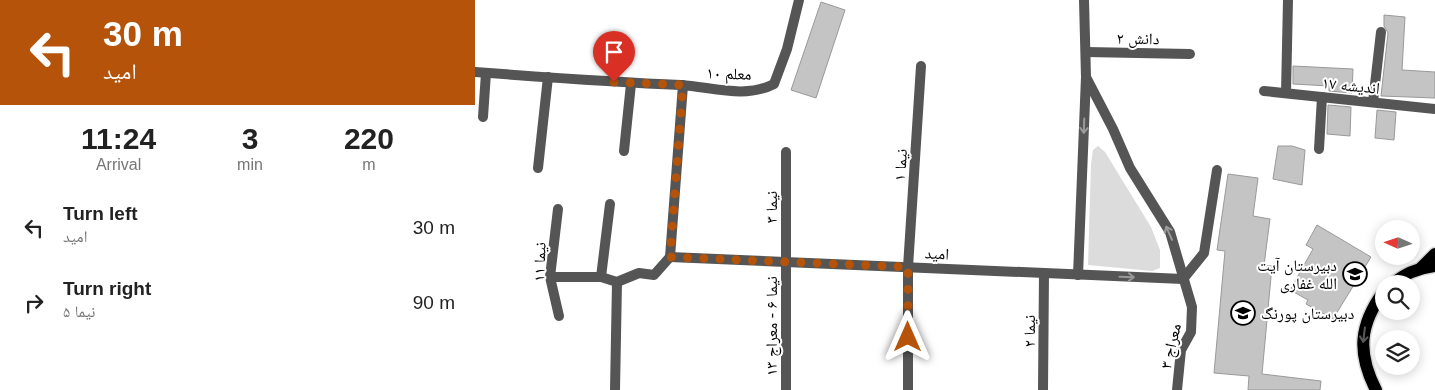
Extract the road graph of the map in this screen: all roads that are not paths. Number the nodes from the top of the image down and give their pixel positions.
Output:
1 (799, 0) edge
2 (1084, 0) edge
3 (1287, 0) edge
4 (1381, 32) dead end
5 (1085, 52) junction
6 (1190, 54) dead end
7 (921, 66) dead end
8 (475, 72) edge
9 (486, 73) junction
10 (548, 77) junction
11 (1086, 78) junction
12 (631, 84) junction
13 (683, 85) junction
14 (1264, 91) dead end
15 (1286, 93) junction
16 (1323, 97) junction
17 (1373, 102) junction
18 (1435, 109) edge
19 (483, 117) dead end
20 (1319, 149) dead end
21 (624, 151) dead end
22 (786, 152) dead end
23 (538, 168) dead end
24 (1217, 170) dead end
25 (610, 204) dead end
26 (558, 209) dead end
27 (1435, 254) edge
28 (670, 257) junction
29 (786, 262) junction
30 (1435, 266) edge
31 (908, 267) junction
32 (1421, 268) junction
33 (1044, 273) junction
34 (1078, 275) junction
35 (1406, 275) edge
36 (601, 277) junction
37 (550, 278) junction
38 (1183, 279) junction
39 (617, 282) junction
40 (1375, 304) edge
41 (559, 316) dead end
42 (615, 386) edge
43 (1375, 389) edge
44 (786, 390) edge
45 (908, 390) edge
46 (1043, 390) edge
47 (1177, 390) edge

1 - 13 street, معلم ۱۰
2 - 5 street
3 - 15 street
4 - 17 street
5 - 6 street, دانش ۲
5 - 11 street
7 - 31 street, نیما ۱
8 - 9 street, معلم ۱۰
9 - 10 street, معلم ۱۰
9 - 19 street
10 - 12 street, معلم ۱۰
10 - 23 street
11 -> 34 street
38 -> 11 street, معراج ۳
12 - 13 street, معلم ۱۰
12 - 21 street
13 - 28 street
14 - 15 street, اندیشه ۱۷
15 - 16 street, اندیشه ۱۷
16 - 17 street, اندیشه ۱۷
16 - 20 street
17 - 18 street, اندیشه ۱۷
22 - 29 street, نیما ۳
24 - 38 street
25 - 36 street
26 - 37 street, نیما ۱۱
27 - 32 main road
28 - 29 street, امید
28 - 39 street
29 - 31 street, امید
29 - 44 street, نیما ۶ - معراج ۱۳
30 - 32 main road
31 - 33 street, امید
31 - 45 street, نیما ۱
32 - 35 main road
33 - 34 street, امید
33 - 46 street, نیما ۲
34 -> 38 street, امید
36 - 37 street
36 - 39 street
37 - 41 street, نیما ۱۱
38 - 47 street, معراج ۳
39 - 42 street
40 -> 43 main road

